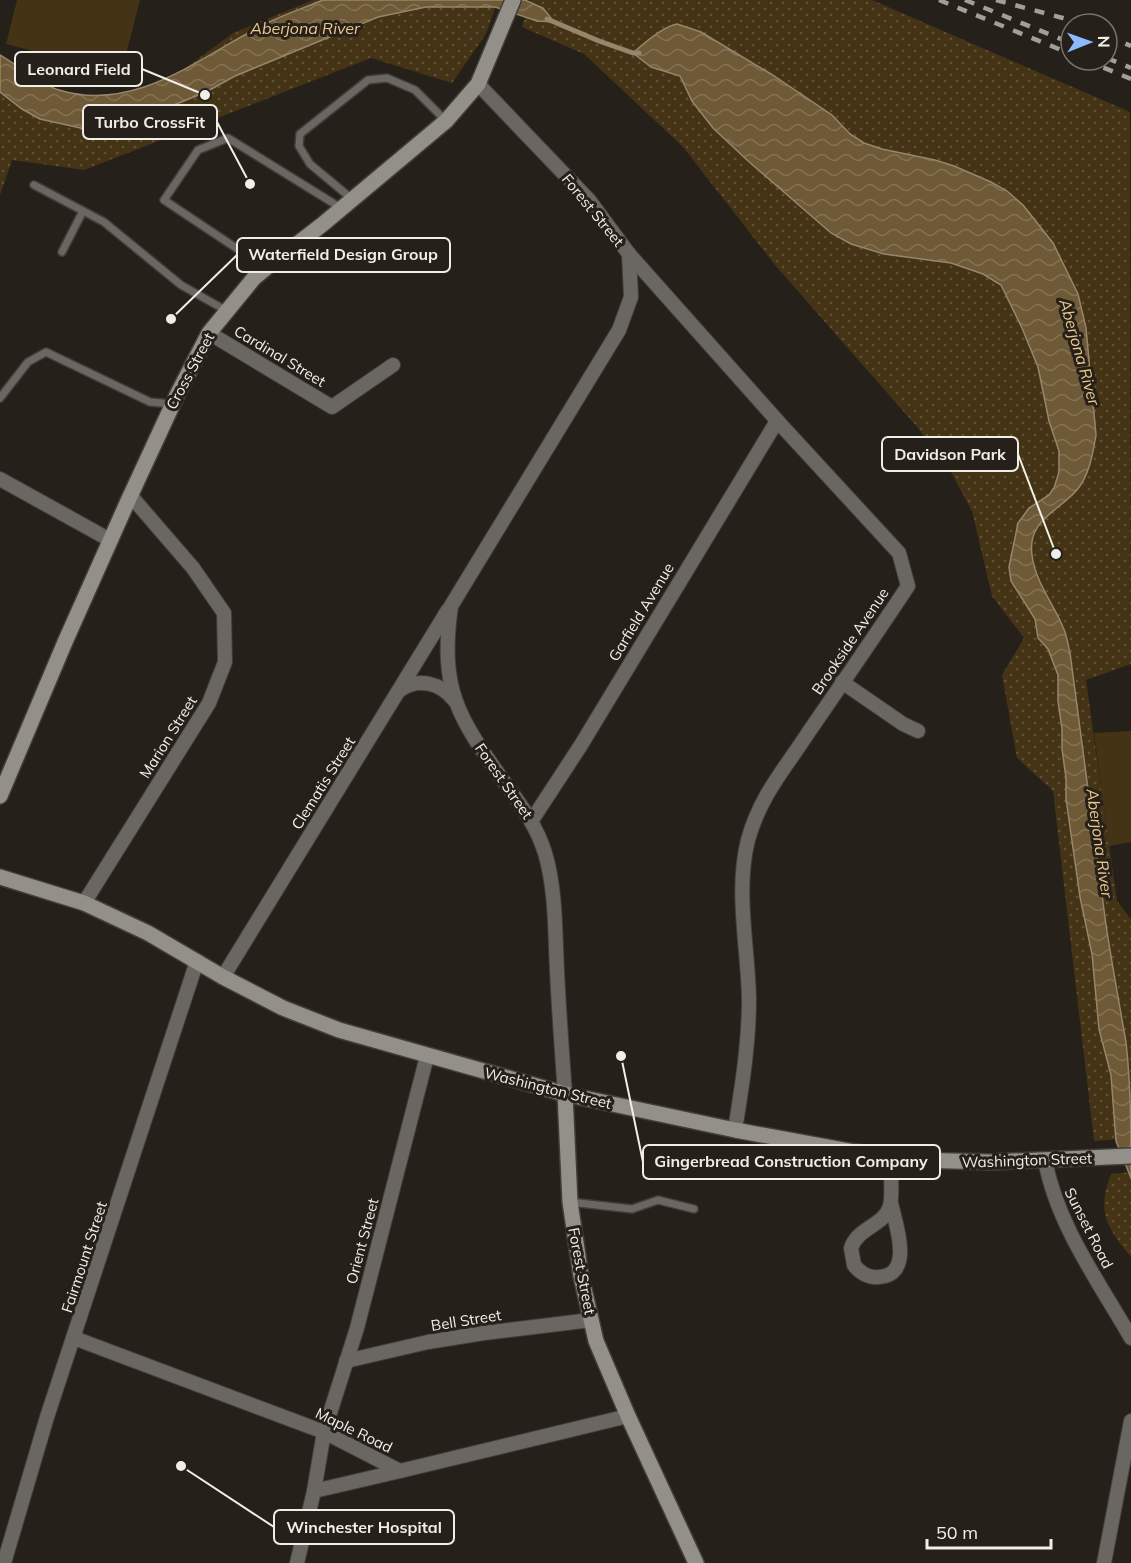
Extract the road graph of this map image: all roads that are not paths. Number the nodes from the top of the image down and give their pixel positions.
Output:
1 (513, 0) edge
2 (478, 84) junction
3 (446, 121) junction
4 (34, 185) dead end
5 (346, 204) junction
6 (83, 211) junction
7 (62, 252) dead end
8 (629, 254) junction
9 (266, 268) junction
10 (226, 310) junction
11 (209, 333) junction
12 (393, 365) dead end
13 (0, 398) edge
14 (173, 404) junction
15 (777, 421) junction
16 (0, 478) edge
17 (130, 495) junction
18 (110, 540) junction
19 (451, 606) junction
20 (842, 682) junction
21 (399, 692) junction
22 (455, 702) junction
23 (918, 731) dead end
24 (0, 796) edge
25 (532, 820) junction
26 (0, 877) edge
27 (84, 903) junction
28 (197, 961) junction
29 (223, 977) junction
30 (427, 1056) junction
31 (565, 1094) junction
32 (735, 1130) junction
33 (1131, 1156) edge
34 (891, 1157) junction
35 (1044, 1160) junction
36 (570, 1202) junction
37 (891, 1203) junction
38 (694, 1209) dead end
39 (591, 1320) junction
40 (74, 1338) junction
41 (1131, 1338) edge
42 (346, 1361) junction
43 (628, 1416) junction
44 (1131, 1421) edge
45 (324, 1432) junction
46 (400, 1471) junction
47 (314, 1491) junction
48 (4, 1563) edge
49 (297, 1563) edge
50 (696, 1563) edge
51 (1104, 1563) edge

1 - 2 main road, Cross Street
2 - 3 main road, Cross Street
2 - 8 street, Forest Street
3 - 5 main road, Cross Street
3 - 5 lane
4 - 6 lane
5 - 9 main road, Cross Street
5 - 9 lane
6 - 7 lane
6 - 10 lane
8 - 15 street, Brookside Avenue
8 - 19 street, Forest Street
9 - 10 main road, Cross Street
10 - 11 main road, Cross Street
11 - 12 street, Cardinal Street
11 - 14 main road, Cross Street
13 - 14 lane
14 - 17 main road, Cross Street
15 - 20 street, Brookside Avenue
15 - 25 street, Garfield Avenue
16 - 18 street
17 - 18 main road, Cross Street
17 - 27 street, Marion Street
18 - 24 main road, Cross Street
19 - 21 street, Clematis Street
19 - 22 street, Forest Street
20 - 23 street
20 - 32 street, Brookside Avenue
21 - 22 street
21 - 29 street, Clematis Street
22 - 25 street, Forest Street
25 - 31 street, Forest Street
26 - 27 main road, Washington Street
27 - 28 main road, Washington Street
28 - 29 main road, Washington Street
28 - 40 street, Fairmount Street
29 - 30 main road, Washington Street
30 - 31 main road, Washington Street
30 - 42 street, Orient Street
31 - 32 main road, Washington Street
31 - 36 main road, Forest Street
32 - 34 main road, Washington Street
33 - 35 main road, Washington Street
34 - 35 main road, Washington Street
34 - 37 street
35 - 41 street, Sunset Road
36 - 38 lane
36 - 39 main road, Forest Street
37 - 37 street
39 - 42 street, Bell Street
39 - 43 main road, Forest Street
40 - 45 street, Maple Road
40 - 48 street, Fairmount Street
42 - 45 street, Orient Street
43 - 46 street, Maple Road
43 - 50 main road, Forest Street
44 - 51 street
45 - 46 street, Maple Road
45 - 47 street, Orient Street
46 - 47 street
47 - 49 street, Orient Street

